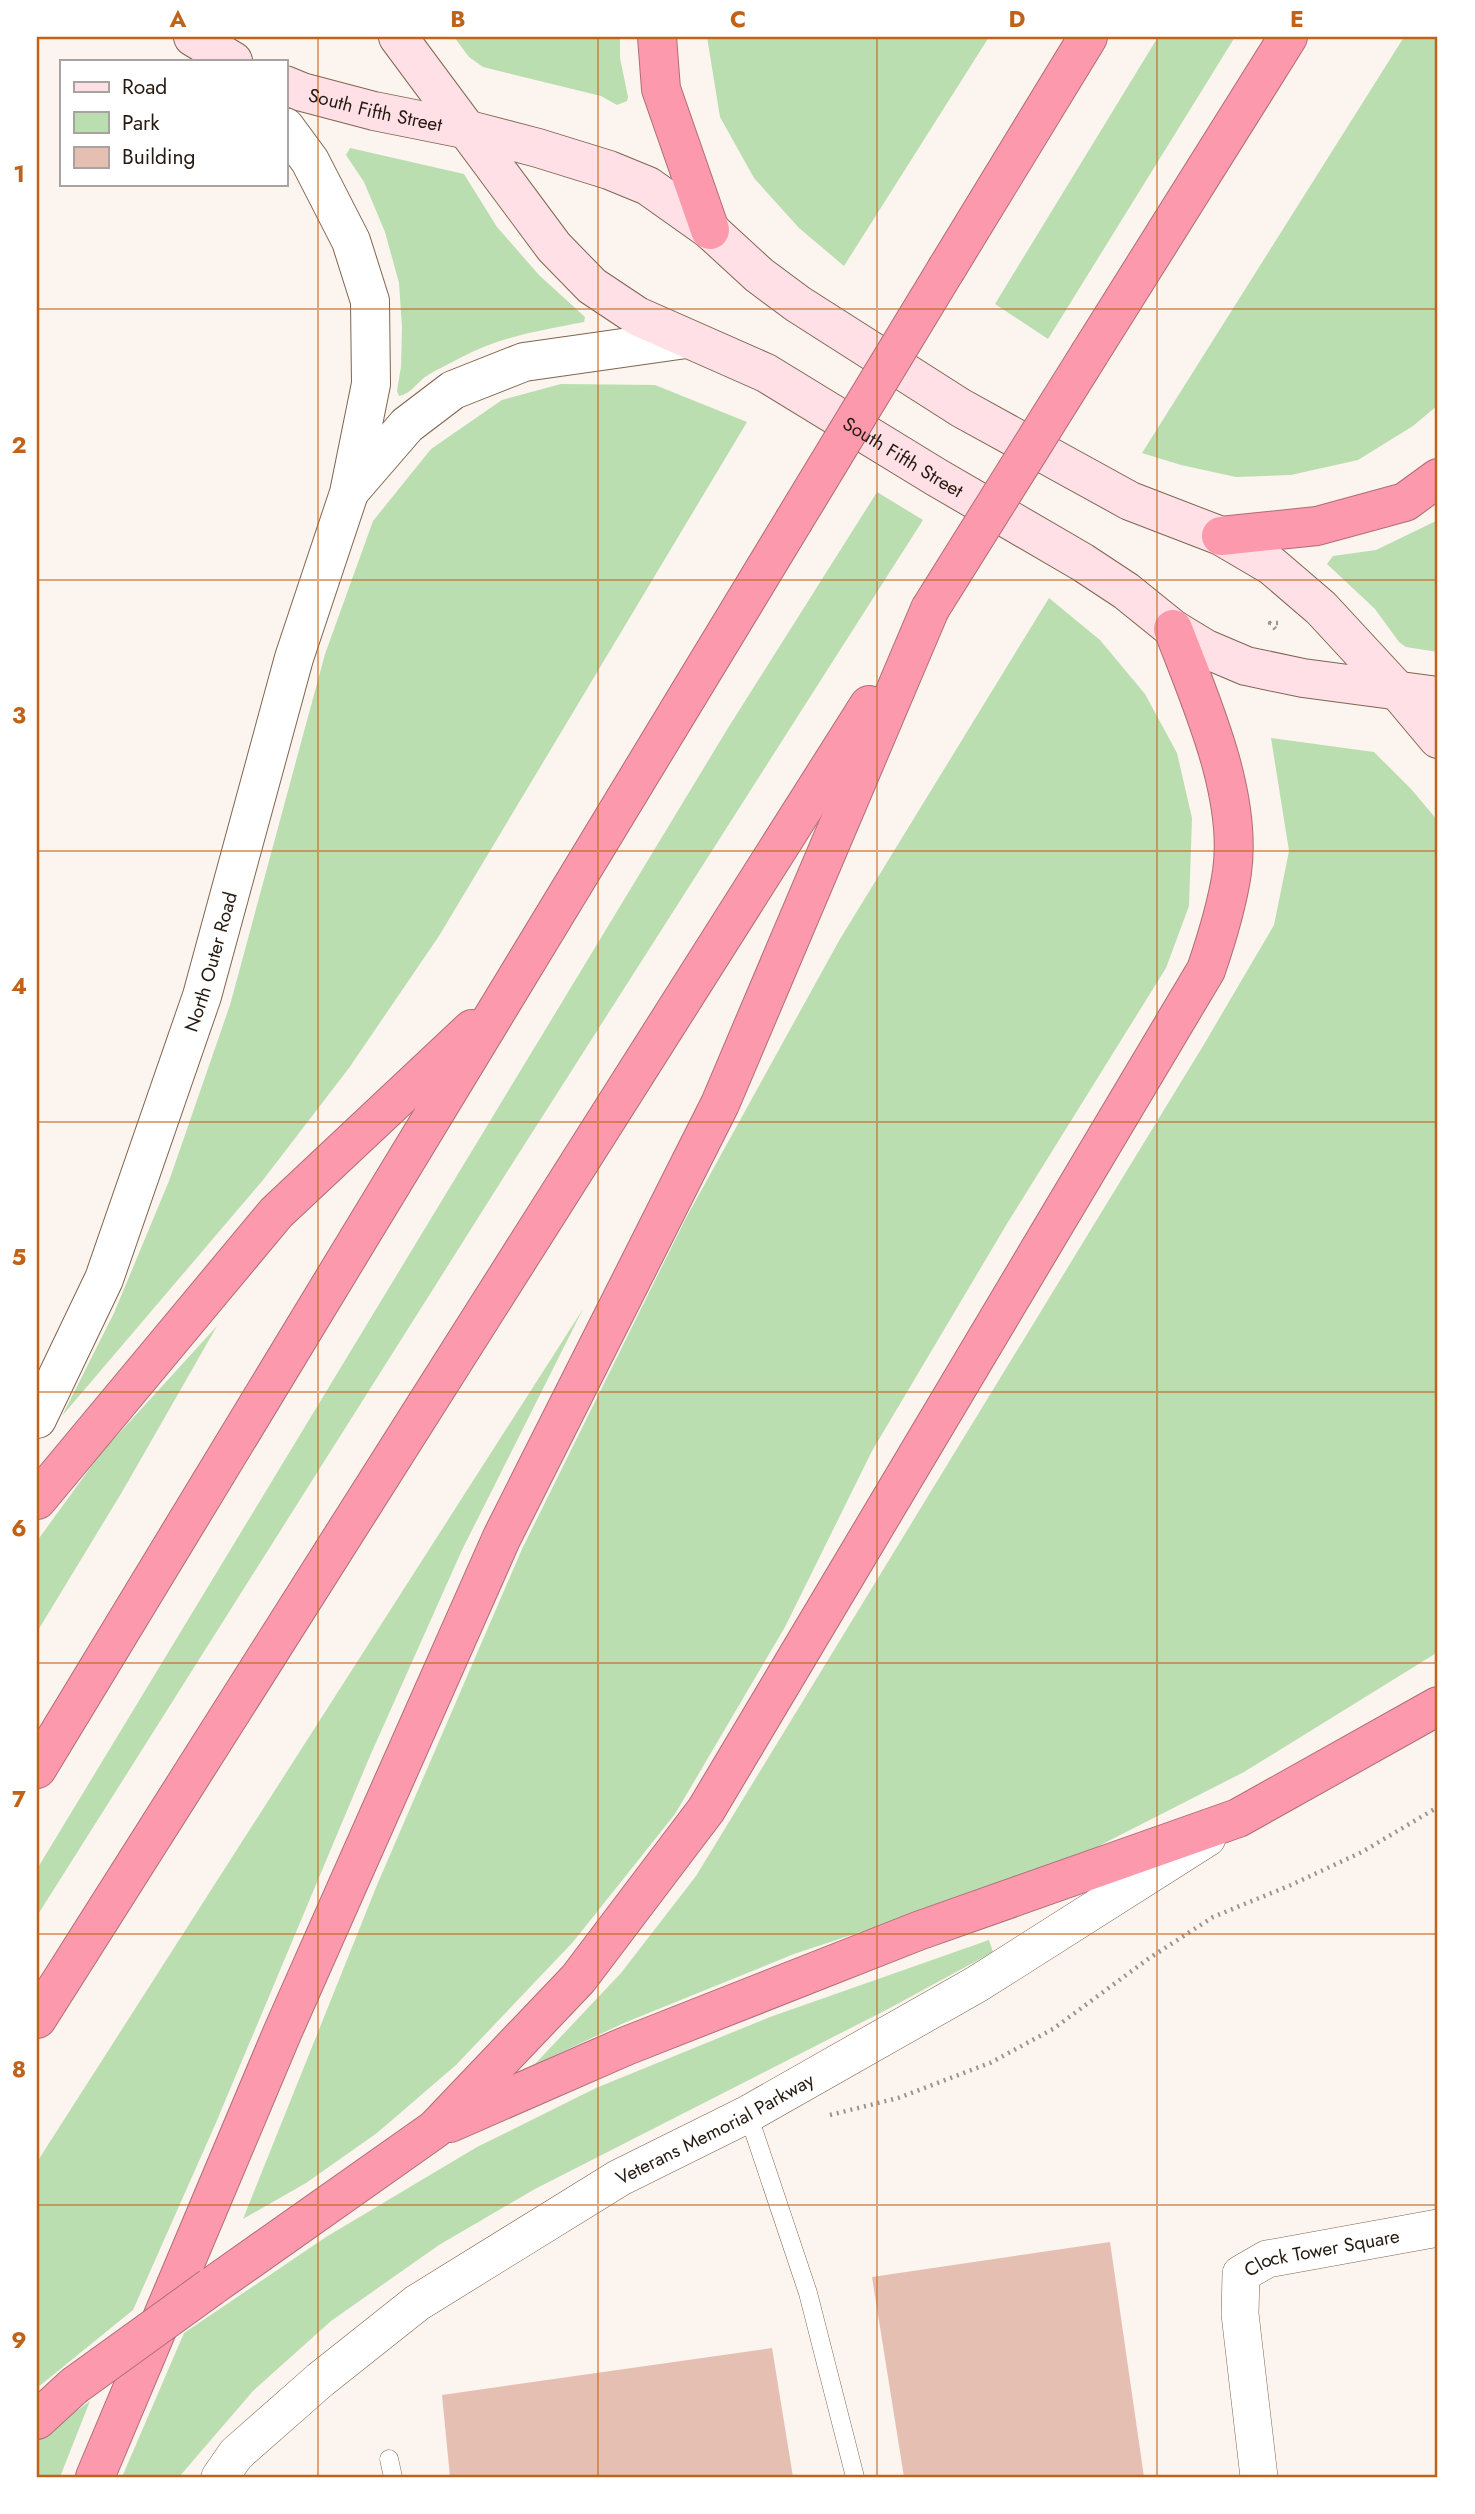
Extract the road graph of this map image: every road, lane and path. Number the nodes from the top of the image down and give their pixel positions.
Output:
1 (193, 37) edge
2 (398, 37) edge
3 (657, 37) edge
4 (1088, 37) edge
5 (1288, 37) edge
6 (231, 60) edge
7 (287, 86) edge
8 (287, 130) edge
9 (468, 130) junction
10 (710, 230) junction
11 (686, 339) junction
12 (1438, 478) edge
13 (349, 493) junction
14 (1222, 536) junction
15 (930, 609) junction
16 (1173, 629) junction
17 (1396, 689) junction
18 (1438, 696) edge
19 (1438, 739) edge
20 (506, 997) junction
21 (37, 1419) edge
22 (37, 1500) edge
23 (1438, 1706) edge
24 (37, 1769) edge
25 (1438, 1807) edge
26 (1238, 1818) junction
27 (37, 2019) edge
28 (748, 2114) junction
29 (827, 2116) dead end
30 (435, 2129) junction
31 (1438, 2228) edge
32 (37, 2420) edge
33 (389, 2459) dead end
34 (94, 2477) edge
35 (220, 2477) edge
36 (393, 2477) edge
37 (855, 2477) edge
38 (1259, 2477) edge

1 - 6 main road
2 - 9 main road, South Fifth Street
3 - 10 highway
4 - 20 highway, bridge
5 - 15 highway, bridge
7 - 9 main road, South Fifth Street
8 - 13 street, North Outer Road
9 - 10 main road, South Fifth Street
9 - 11 main road, South Fifth Street
10 - 14 main road, South Fifth Street
11 - 13 street
11 - 16 main road, South Fifth Street
12 - 14 highway
13 - 21 street, North Outer Road
14 - 17 main road, South Fifth Street
15 - 27 highway
15 - 34 highway
16 - 17 main road, South Fifth Street
16 - 30 highway
17 - 18 main road, South Fifth Street
17 - 19 main road, South Fifth Street
20 - 22 highway
20 - 24 highway
23 - 26 highway
25 - 29 path
26 - 28 street, Veterans Memorial Parkway
26 - 30 highway
28 - 35 street, Veterans Memorial Parkway
28 - 37 lane
30 - 32 highway, bridge
31 - 38 street, Clock Tower Square
33 - 36 lane

